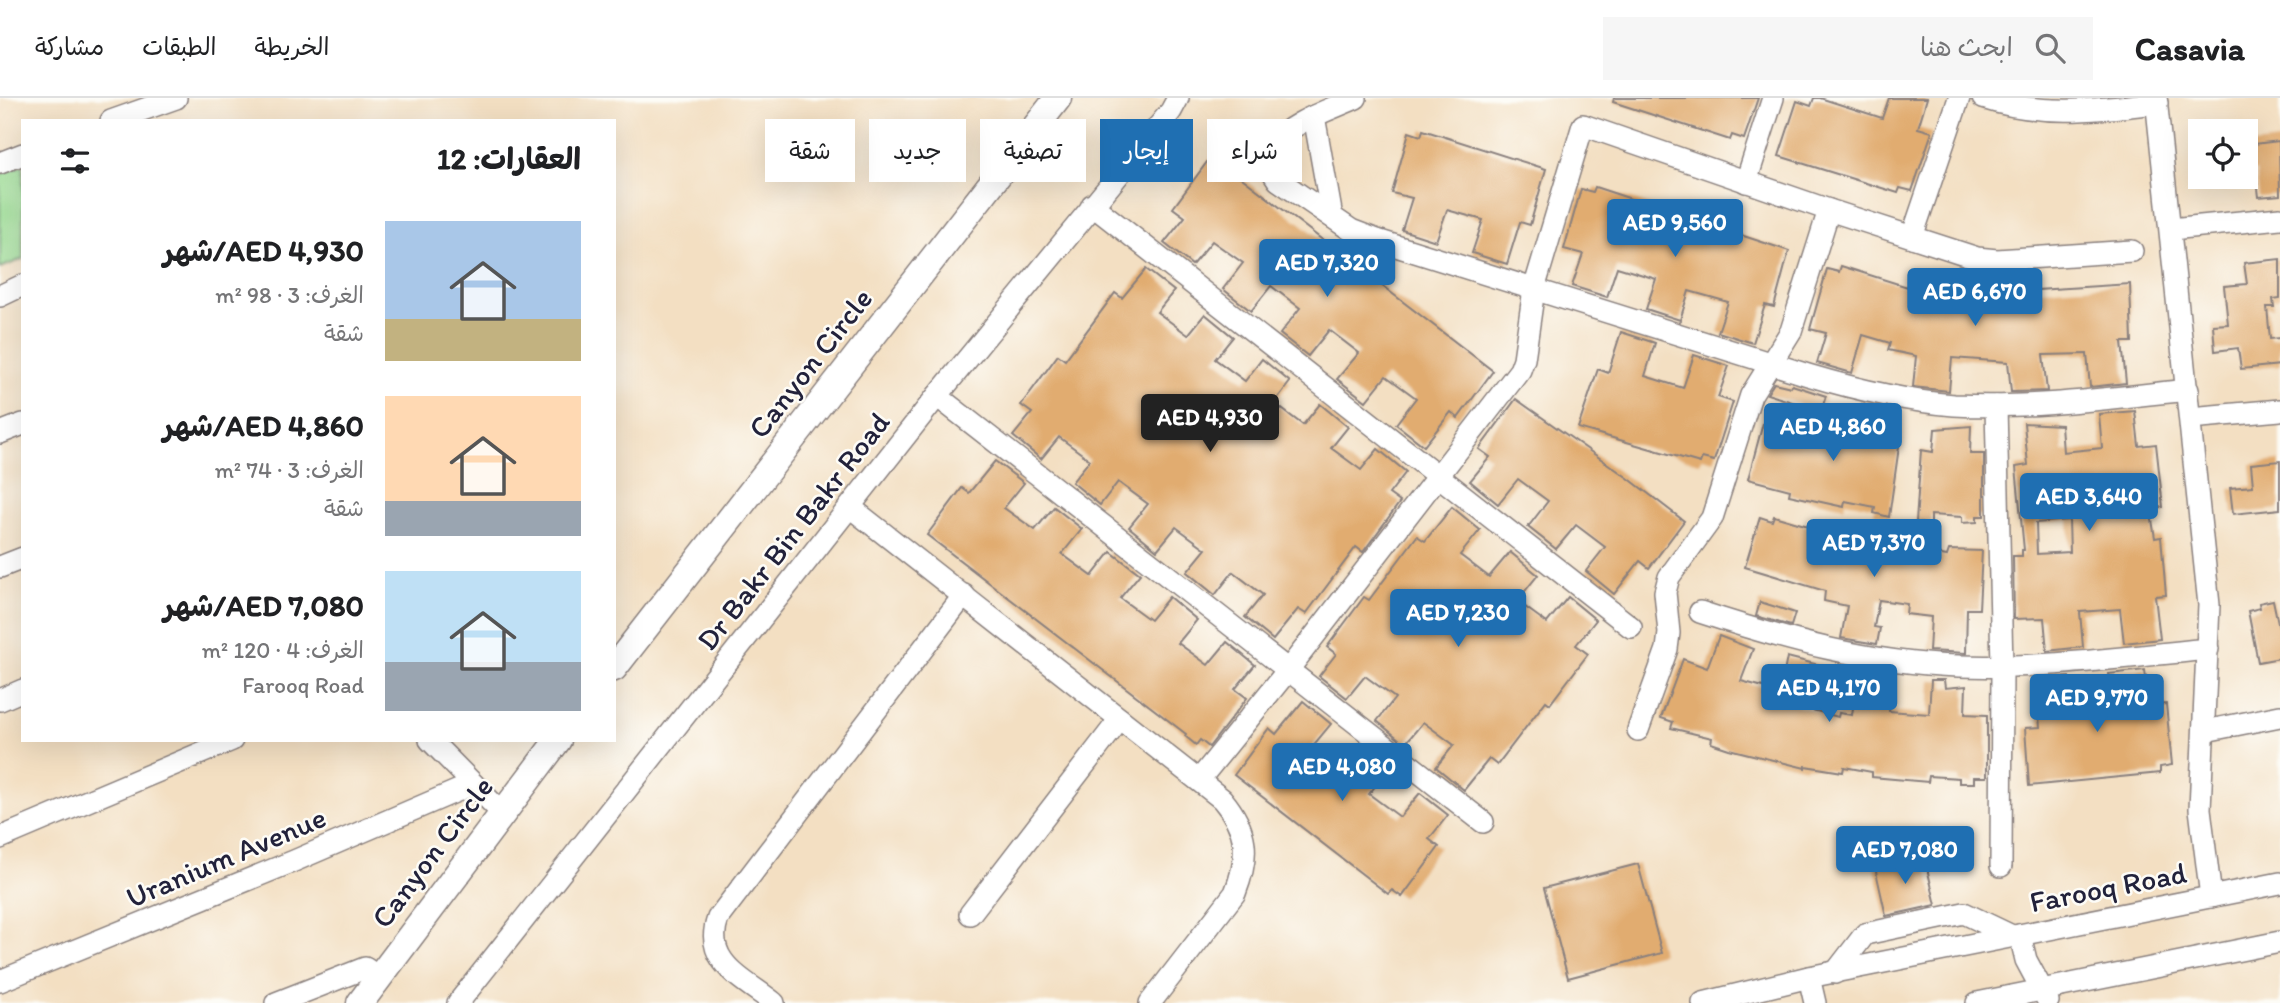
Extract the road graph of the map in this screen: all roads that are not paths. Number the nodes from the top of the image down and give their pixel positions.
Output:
1 (176, 98) edge
2 (1058, 98) edge
3 (1178, 98) edge
4 (1356, 98) edge
5 (1773, 98) edge
6 (1959, 98) edge
7 (1983, 98) edge
8 (2156, 101) edge
9 (1314, 117) junction
10 (117, 119) edge
11 (21, 155) edge
12 (0, 163) edge
13 (1746, 182) junction
14 (1092, 205) junction
15 (1829, 210) junction
16 (1332, 217) junction
17 (2280, 218) edge
18 (2171, 229) junction
19 (1912, 237) junction
20 (2132, 251) dead end
21 (21, 286) edge
22 (1534, 289) junction
23 (0, 296) edge
24 (1771, 363) junction
25 (2188, 390) junction
26 (937, 396) junction
27 (1996, 406) junction
28 (2280, 410) edge
29 (2190, 418) junction
30 (21, 425) edge
31 (0, 433) edge
32 (1439, 476) junction
33 (850, 507) junction
34 (21, 559) edge
35 (0, 567) edge
36 (964, 595) junction
37 (1700, 612) dead end
38 (1631, 627) dead end
39 (2208, 649) junction
40 (616, 665) edge
41 (2002, 667) junction
42 (1289, 670) junction
43 (21, 691) edge
44 (0, 699) edge
45 (2280, 716) edge
46 (1120, 719) junction
47 (1638, 730) dead end
48 (2205, 731) junction
49 (227, 742) edge
50 (432, 742) edge
51 (556, 742) edge
52 (1199, 780) junction
53 (473, 784) junction
54 (502, 813) junction
55 (1483, 822) dead end
56 (0, 838) edge
57 (2001, 866) dead end
58 (2280, 883) edge
59 (2211, 897) junction
60 (970, 914) dead end
61 (2016, 936) junction
62 (2280, 942) edge
63 (1835, 973) junction
64 (1809, 977) junction
65 (380, 978) junction
66 (0, 981) edge
67 (751, 996) edge
68 (2045, 996) edge
69 (469, 999) edge
70 (276, 1003) edge
71 (360, 1003) edge
72 (774, 1003) edge
73 (1150, 1003) edge
74 (1703, 1003) edge
75 (1815, 1003) edge
76 (1977, 1003) edge

1 - 10 street
2 - 40 main road, Canyon Circle
3 - 14 street, Dr Bakr Bin Bakr Road
4 - 9 street
5 - 13 street
6 - 19 street
7 - 8 street
8 - 18 street
9 - 16 street
9 - 16 street
11 - 12 street
13 - 15 street
13 - 22 street
14 - 26 street, Dr Bakr Bin Bakr Road
14 - 32 street
15 - 19 street
15 - 24 street
16 - 22 street
17 - 18 street
18 - 25 street
19 - 20 street
21 - 23 street
22 - 24 street
22 - 32 street
24 - 27 street
24 - 47 street
25 - 27 street
25 - 29 street
26 - 33 street, Dr Bakr Bin Bakr Road
26 - 42 street
27 - 41 street
28 - 29 street
29 - 39 street
30 - 31 street
32 - 38 street
32 - 42 street
33 - 36 street
33 - 69 street, Dr Bakr Bin Bakr Road
34 - 35 street
36 - 46 street
36 - 67 street
37 - 41 street
39 - 41 street
39 - 48 street
41 - 57 street
42 - 52 street
42 - 55 street
43 - 44 street
45 - 48 street
46 - 52 street
46 - 60 street
48 - 59 street
49 - 56 street
50 - 53 street
51 - 54 main road, Canyon Circle
52 - 73 street
53 - 54 street
53 - 66 street, Uranium Avenue
54 - 65 main road, Canyon Circle
58 - 59 street, Farooq Road
59 - 61 street, Farooq Road
61 - 63 street, Farooq Road
61 - 63 street
61 - 68 street
62 - 68 street
63 - 64 street, Farooq Road
64 - 74 street, Farooq Road
64 - 75 street
65 - 70 street
65 - 71 main road, Canyon Circle
67 - 72 street
68 - 76 street

